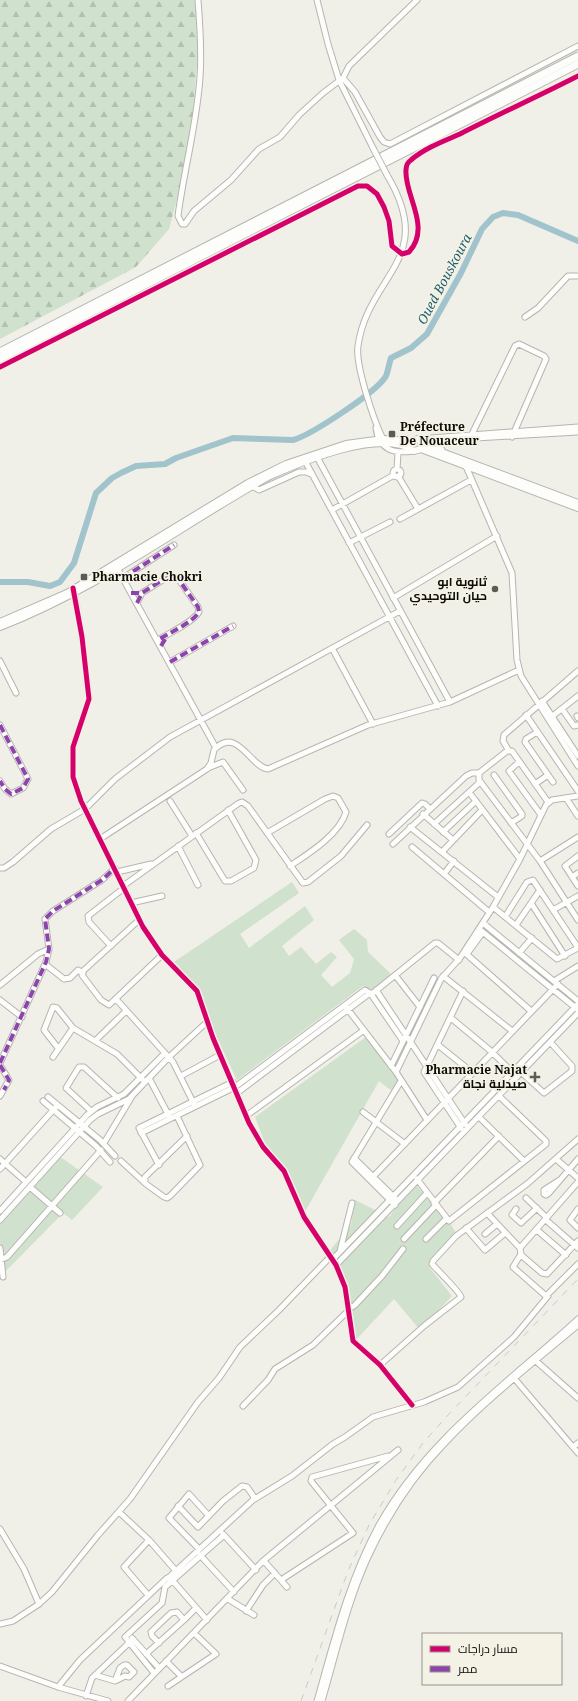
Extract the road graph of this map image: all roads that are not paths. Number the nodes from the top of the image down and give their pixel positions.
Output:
1 (198, 0) edge
2 (317, 0) edge
3 (417, 0) edge
4 (578, 46) edge
5 (578, 56) edge
6 (578, 64) edge
7 (578, 76) edge
8 (341, 79) junction
9 (402, 254) junction
10 (578, 276) edge
11 (525, 317) dead end
12 (0, 352) edge
13 (0, 359) edge
14 (0, 367) edge
15 (578, 428) edge
16 (578, 432) edge
17 (472, 434) junction
18 (512, 434) junction
19 (440, 440) junction
20 (381, 441) junction
21 (417, 445) junction
22 (442, 451) junction
23 (398, 453) junction
24 (317, 457) junction
25 (305, 461) junction
26 (465, 464) junction
27 (312, 475) junction
28 (396, 476) junction
29 (471, 480) junction
30 (250, 485) junction
31 (578, 503) edge
32 (342, 504) junction
33 (578, 508) edge
34 (418, 509) junction
35 (332, 510) junction
36 (400, 519) dead end
37 (390, 522) dead end
38 (497, 536) junction
39 (361, 537) junction
40 (349, 543) junction
41 (174, 545) dead end
42 (116, 566) junction
43 (123, 578) junction
44 (74, 591) junction
45 (131, 593) junction
46 (142, 593) junction
47 (394, 598) junction
48 (137, 603) junction
49 (400, 611) junction
50 (389, 617) junction
51 (0, 622) edge
52 (233, 626) dead end
53 (0, 627) edge
54 (167, 636) junction
55 (158, 640) junction
56 (161, 646) junction
57 (332, 648) junction
58 (0, 661) edge
59 (170, 662) junction
60 (519, 670) junction
61 (578, 672) edge
62 (16, 693) dead end
63 (578, 696) edge
64 (450, 702) junction
65 (540, 703) junction
66 (438, 706) junction
67 (562, 709) junction
68 (526, 715) junction
69 (550, 718) junction
70 (201, 719) junction
71 (373, 724) junction
72 (0, 725) edge
73 (578, 725) edge
74 (537, 732) junction
75 (216, 748) junction
76 (509, 751) junction
77 (578, 756) edge
78 (520, 762) junction
79 (578, 766) edge
80 (207, 769) junction
81 (479, 773) junction
82 (494, 775) dead end
83 (548, 775) junction
84 (0, 781) edge
85 (480, 782) junction
86 (553, 782) dead end
87 (535, 784) junction
88 (243, 790) dead end
89 (578, 791) edge
90 (469, 792) junction
91 (578, 796) edge
92 (566, 798) junction
93 (170, 801) dead end
94 (476, 801) junction
95 (548, 802) junction
96 (85, 808) junction
97 (429, 808) junction
98 (228, 810) junction
99 (482, 810) junction
100 (423, 814) junction
101 (541, 815) junction
102 (578, 815) edge
103 (512, 823) junction
104 (434, 824) junction
105 (367, 825) dead end
106 (410, 826) junction
107 (443, 832) junction
108 (267, 833) junction
109 (390, 834) dead end
110 (194, 835) junction
111 (578, 837) edge
112 (100, 839) junction
113 (453, 840) junction
114 (393, 844) dead end
115 (528, 844) junction
116 (178, 846) junction
117 (412, 847) dead end
118 (442, 852) junction
119 (578, 856) edge
120 (520, 859) junction
121 (540, 861) junction
122 (454, 862) junction
123 (154, 863) junction
124 (290, 866) junction
125 (0, 868) edge
126 (116, 870) junction
127 (578, 873) edge
128 (444, 874) junction
129 (572, 877) junction
130 (198, 884) dead end
131 (578, 886) edge
132 (124, 887) junction
133 (540, 890) junction
134 (578, 894) edge
135 (162, 896) dead end
136 (498, 897) junction
137 (131, 903) junction
138 (532, 903) junction
139 (567, 903) junction
140 (491, 909) junction
141 (553, 910) junction
142 (505, 917) junction
143 (139, 920) junction
144 (578, 920) edge
145 (482, 923) junction
146 (516, 925) junction
147 (481, 931) junction
148 (532, 938) junction
149 (111, 946) junction
150 (49, 949) junction
151 (465, 953) junction
152 (519, 953) junction
153 (162, 955) junction
154 (565, 956) junction
155 (459, 960) junction
156 (45, 964) junction
157 (578, 966) edge
158 (83, 973) junction
159 (395, 975) junction
160 (443, 976) junction
161 (434, 978) dead end
162 (556, 983) junction
163 (0, 986) edge
164 (376, 990) junction
165 (553, 990) junction
166 (463, 991) junction
167 (370, 994) junction
168 (0, 1000) edge
169 (116, 1000) junction
170 (577, 1006) edge
171 (346, 1007) junction
172 (420, 1007) junction
173 (531, 1010) junction
174 (126, 1011) junction
175 (578, 1014) edge
176 (22, 1017) junction
177 (451, 1018) junction
178 (207, 1022) junction
179 (73, 1028) junction
180 (364, 1030) junction
181 (512, 1031) junction
182 (406, 1036) junction
183 (546, 1037) junction
184 (96, 1040) junction
185 (303, 1040) junction
186 (403, 1041) junction
187 (410, 1042) junction
188 (551, 1043) junction
189 (438, 1045) junction
190 (58, 1048) junction
191 (492, 1052) junction
192 (167, 1055) junction
193 (220, 1055) junction
194 (53, 1057) dead end
195 (0, 1064) edge
196 (391, 1066) junction
197 (425, 1070) junction
198 (396, 1072) junction
199 (511, 1072) junction
200 (473, 1073) junction
201 (522, 1073) junction
202 (181, 1076) junction
203 (517, 1077) junction
204 (145, 1079) junction
205 (401, 1081) junction
206 (234, 1085) junction
207 (134, 1093) junction
208 (237, 1093) junction
209 (0, 1096) edge
210 (499, 1096) junction
211 (48, 1097) dead end
212 (118, 1098) junction
213 (43, 1101) dead end
214 (193, 1101) junction
215 (446, 1101) junction
216 (125, 1102) junction
217 (58, 1105) junction
218 (118, 1105) junction
219 (196, 1107) junction
220 (53, 1110) junction
221 (91, 1111) junction
222 (363, 1112) dead end
223 (168, 1113) junction
224 (177, 1116) junction
225 (246, 1116) junction
226 (479, 1117) junction
227 (171, 1119) junction
228 (428, 1120) junction
229 (376, 1122) junction
230 (462, 1124) junction
231 (82, 1125) junction
232 (75, 1128) junction
233 (143, 1130) junction
234 (466, 1130) junction
235 (80, 1132) junction
236 (187, 1136) junction
237 (499, 1136) junction
238 (578, 1138) edge
239 (104, 1143) junction
240 (405, 1144) junction
241 (101, 1150) junction
242 (115, 1156) dead end
243 (0, 1159) edge
244 (556, 1159) junction
245 (578, 1159) edge
246 (121, 1161) dead end
247 (524, 1161) junction
248 (110, 1162) dead end
249 (5, 1163) junction
250 (159, 1165) junction
251 (0, 1169) edge
252 (568, 1170) junction
253 (413, 1175) junction
254 (372, 1178) junction
255 (578, 1178) edge
256 (145, 1181) junction
257 (418, 1181) junction
258 (558, 1181) dead end
259 (26, 1182) junction
260 (578, 1182) edge
261 (30, 1187) junction
262 (427, 1193) junction
263 (391, 1197) junction
264 (526, 1198) dead end
265 (352, 1203) dead end
266 (397, 1203) junction
267 (435, 1204) junction
268 (52, 1206) junction
269 (536, 1208) junction
270 (516, 1209) dead end
271 (578, 1210) edge
272 (0, 1211) edge
273 (60, 1213) dead end
274 (487, 1213) junction
275 (446, 1219) junction
276 (547, 1219) junction
277 (0, 1220) edge
278 (496, 1224) junction
279 (397, 1226) dead end
280 (466, 1228) junction
281 (578, 1228) edge
282 (537, 1230) junction
283 (505, 1233) junction
284 (485, 1234) dead end
285 (404, 1239) dead end
286 (426, 1239) dead end
287 (577, 1244) edge
288 (0, 1248) edge
289 (520, 1248) junction
290 (403, 1249) dead end
291 (340, 1252) junction
292 (521, 1255) junction
293 (566, 1255) junction
294 (332, 1257) junction
295 (1, 1260) edge
296 (578, 1264) edge
297 (336, 1265) junction
298 (1, 1269) edge
299 (3, 1277) dead end
300 (548, 1296) junction
301 (349, 1308) junction
302 (578, 1319) edge
303 (578, 1325) edge
304 (536, 1361) junction
305 (380, 1365) junction
306 (514, 1377) junction
307 (578, 1398) edge
308 (412, 1405) junction
309 (243, 1406) dead end
310 (578, 1443) edge
311 (573, 1447) junction
312 (398, 1450) dead end
313 (578, 1453) edge
314 (391, 1456) junction
315 (253, 1500) junction
316 (178, 1506) junction
317 (331, 1506) junction
318 (119, 1512) junction
319 (209, 1516) junction
320 (0, 1529) edge
321 (220, 1530) junction
322 (224, 1535) junction
323 (149, 1540) junction
324 (200, 1552) junction
325 (264, 1561) junction
326 (179, 1570) junction
327 (256, 1570) junction
328 (275, 1573) junction
329 (170, 1579) junction
330 (281, 1580) junction
331 (287, 1587) dead end
332 (234, 1592) junction
333 (148, 1595) junction
334 (228, 1599) junction
335 (39, 1604) junction
336 (196, 1608) junction
337 (246, 1611) junction
338 (254, 1615) dead end
339 (184, 1620) junction
340 (207, 1620) junction
341 (0, 1624) edge
342 (128, 1633) junction
343 (194, 1633) junction
344 (133, 1639) junction
345 (159, 1643) junction
346 (128, 1644) junction
347 (146, 1654) junction
348 (166, 1661) junction
349 (0, 1666) edge
350 (159, 1668) junction
351 (154, 1673) junction
352 (95, 1675) junction
353 (181, 1676) junction
354 (115, 1681) dead end
355 (168, 1686) dead end
356 (58, 1687) junction
357 (86, 1696) junction
358 (108, 1701) edge
359 (128, 1701) edge
360 (317, 1701) edge
361 (322, 1701) edge

1 - 8 street
2 - 8 street
3 - 8 street
4 - 8 street
5 - 12 highway
6 - 13 highway
7 - 9 street
8 - 9 street, bridge
9 - 14 street
9 - 20 street
10 - 11 street
15 - 18 street
16 - 18 street
17 - 18 street
17 - 18 street
17 - 21 street
18 - 19 street
19 - 21 street
19 - 22 main road
20 - 21 main road
20 - 23 street
20 - 24 main road
20 - 30 main road
21 - 22 main road
21 - 23 street
21 - 26 main road
22 - 31 main road
23 - 28 street
24 - 25 main road
24 - 32 street
25 - 27 street
25 - 30 main road
26 - 29 street
26 - 33 main road
27 - 30 street
27 - 35 street
28 - 32 street
28 - 34 street
29 - 34 street
29 - 38 street
30 - 42 main road
32 - 35 street
32 - 39 street
34 - 36 street
35 - 40 street
37 - 39 street
38 - 47 street
38 - 60 street
39 - 40 street
39 - 47 street
40 - 50 street
41 - 43 street
42 - 43 street
42 - 44 main road
43 - 45 street
44 - 51 main road
44 - 53 main road
44 - 96 street
45 - 46 street
45 - 48 street
46 - 48 street
46 - 54 street
47 - 49 street
48 - 55 street
49 - 50 street
49 - 64 street
50 - 57 street
50 - 66 street
52 - 59 street
54 - 55 street
54 - 56 street
55 - 56 street
56 - 59 street
57 - 70 street
57 - 71 street
58 - 62 street
59 - 70 street
60 - 64 street
60 - 65 street
61 - 65 street
63 - 67 street
64 - 66 street
65 - 68 street
65 - 69 street
66 - 71 street
67 - 69 street
67 - 73 street
68 - 74 street
68 - 76 street
69 - 77 street
69 - 79 street
70 - 75 street
70 - 96 street
71 - 75 street
72 - 84 street
74 - 83 street
74 - 89 street
75 - 80 street
76 - 78 street
76 - 81 street
78 - 87 street
78 - 101 street
80 - 88 street
80 - 112 street
81 - 85 street
81 - 97 street
82 - 103 street
83 - 86 street
83 - 87 street
85 - 90 street
85 - 103 street
87 - 95 street
90 - 94 street
90 - 104 street
91 - 92 street
92 - 95 street
92 - 102 street
93 - 110 street
94 - 99 street
94 - 107 street
95 - 101 street
96 - 112 street
96 - 125 street
97 - 100 street
97 - 109 street
98 - 108 street
98 - 110 street
98 - 110 street
99 - 113 street
99 - 120 street
100 - 104 street
100 - 106 street
101 - 115 street
103 - 115 street
104 - 107 street
105 - 124 street
106 - 114 street
106 - 118 street
107 - 113 street
108 - 124 street
108 - 124 street
110 - 116 street
111 - 121 street
112 - 126 street
113 - 118 street
115 - 120 street
115 - 121 street
116 - 123 street
116 - 130 street
117 - 128 street
118 - 122 street
119 - 129 street
120 - 136 street
121 - 139 street
122 - 128 street
122 - 136 street
123 - 126 street
123 - 132 street
126 - 132 street
126 - 150 street
127 - 129 street
128 - 140 street
129 - 131 street
132 - 137 street
132 - 149 street
133 - 138 street
133 - 141 street
133 - 142 street
134 - 139 street
135 - 137 street
136 - 140 street
137 - 143 street
138 - 146 street
138 - 154 street
139 - 141 street
139 - 144 street
140 - 142 street
140 - 145 street
141 - 154 street
142 - 146 street
143 - 149 street
143 - 153 street
145 - 147 street
145 - 152 street
146 - 148 street
147 - 151 street
147 - 165 street
148 - 152 street
148 - 154 street
149 - 158 street
150 - 156 street
150 - 163 street
151 - 155 street
151 - 173 street
152 - 162 street
153 - 169 street
153 - 178 street
155 - 159 street
155 - 160 street
156 - 158 street
156 - 176 street
157 - 162 street
158 - 169 street
159 - 164 street
159 - 172 street
160 - 166 street
160 - 187 street
161 - 172 street
162 - 165 street
162 - 170 street
164 - 167 street
164 - 182 street
165 - 170 street
165 - 173 street
166 - 177 street
166 - 181 street
167 - 171 street
167 - 186 street
168 - 176 street
169 - 174 street
170 - 183 street
171 - 180 street
171 - 185 street
172 - 182 street
173 - 181 street
174 - 184 street
174 - 192 street
175 - 188 street
176 - 195 street
177 - 189 street
177 - 191 street
178 - 192 street
178 - 193 street
179 - 184 street
179 - 190 street
179 - 190 street
180 - 196 street
180 - 225 street
181 - 191 street
182 - 186 street
182 - 187 street
183 - 188 street
183 - 199 street
184 - 204 street
185 - 206 street
185 - 208 street
186 - 196 street
187 - 197 street
187 - 198 street
188 - 201 street
188 - 201 street
189 - 197 street
189 - 200 street
190 - 194 street
191 - 199 street
191 - 200 street
192 - 202 street
192 - 204 street
192 - 204 street
193 - 202 street
193 - 206 street
195 - 209 street
196 - 198 street
197 - 215 street
198 - 205 street
199 - 203 street
199 - 230 street
200 - 215 street
201 - 203 street
202 - 214 street
203 - 210 street
204 - 207 street
204 - 212 street
204 - 223 street
205 - 228 street
205 - 229 street
206 - 208 street
206 - 214 street
206 - 219 street
207 - 216 street
207 - 239 street
208 - 225 street
210 - 226 street
210 - 247 street
211 - 217 street
212 - 216 street
212 - 218 street
212 - 221 street
212 - 221 street
213 - 220 street
214 - 219 street
214 - 223 street
215 - 228 street
215 - 230 street
216 - 218 street
217 - 220 street
217 - 231 street
218 - 231 street
219 - 224 street
220 - 232 street
220 - 249 street
221 - 231 street
222 - 229 street
223 - 227 street
223 - 233 street
224 - 227 street
224 - 236 street
225 - 294 street
226 - 234 street
226 - 237 street
227 - 233 street
228 - 240 street
229 - 240 street
229 - 254 street
230 - 234 street
230 - 253 street
231 - 232 street
231 - 235 street
231 - 239 street
232 - 235 street
232 - 259 street
233 - 250 street
234 - 257 street
235 - 241 street
235 - 261 street
236 - 250 street
236 - 256 street
237 - 247 street
237 - 267 street
238 - 244 street
239 - 242 street
240 - 254 street
241 - 248 street
241 - 268 street
243 - 249 street
244 - 252 street
244 - 274 street
245 - 252 street
246 - 256 street
247 - 275 street
249 - 251 street
249 - 259 street
250 - 256 street
252 - 255 street
252 - 258 street
253 - 257 street
253 - 263 street
254 - 263 street
257 - 262 street
257 - 266 street
259 - 272 street
260 - 276 street
261 - 268 street
261 - 277 street
262 - 267 street
262 - 279 street
263 - 266 street
263 - 291 street
264 - 269 street
265 - 291 street
266 - 297 street
267 - 275 street
267 - 285 street
268 - 273 street
268 - 295 street
269 - 270 street
269 - 276 street
271 - 281 street
274 - 278 street
274 - 280 street
275 - 286 street
276 - 282 street
276 - 287 street
278 - 283 street
278 - 284 street
280 - 283 street
280 - 305 street
282 - 289 street
282 - 293 street
283 - 289 street
287 - 293 street
288 - 295 street
289 - 292 street
290 - 301 street
291 - 294 street
292 - 293 street
292 - 300 street
294 - 297 street
294 - 318 street
295 - 298 street
296 - 300 street
297 - 301 street
298 - 299 street
300 - 308 street
301 - 305 street
301 - 309 street
302 - 306 street
303 - 304 street
304 - 306 street
304 - 307 street
305 - 308 street
306 - 311 street
306 - 360 street
306 - 361 street
308 - 315 street
310 - 311 street
311 - 313 street
312 - 314 street
314 - 317 street
314 - 317 street
315 - 319 street
315 - 321 street
316 - 319 street
316 - 319 street
316 - 324 street
317 - 325 street
317 - 330 street
318 - 323 street
318 - 335 street
320 - 335 street
321 - 322 street
321 - 324 street
322 - 324 street
322 - 327 street
323 - 326 street
323 - 333 street
324 - 326 street
324 - 332 street
325 - 327 street
325 - 328 street
326 - 329 street
327 - 332 street
328 - 330 street
328 - 337 street
329 - 333 street
329 - 336 street
329 - 342 street
330 - 331 street
332 - 334 street
333 - 356 street
334 - 337 street
334 - 340 street
335 - 341 street
336 - 339 street
336 - 340 street
337 - 338 street
339 - 345 street
339 - 345 street
340 - 343 street
342 - 344 street
342 - 346 street
343 - 348 street
343 - 353 street
344 - 346 street
344 - 347 street
345 - 347 street
346 - 351 street
346 - 352 street
347 - 350 street
348 - 350 street
348 - 353 street
349 - 356 street
350 - 351 street
351 - 359 street
352 - 354 street
352 - 357 street
353 - 355 street
356 - 357 street
357 - 358 street

